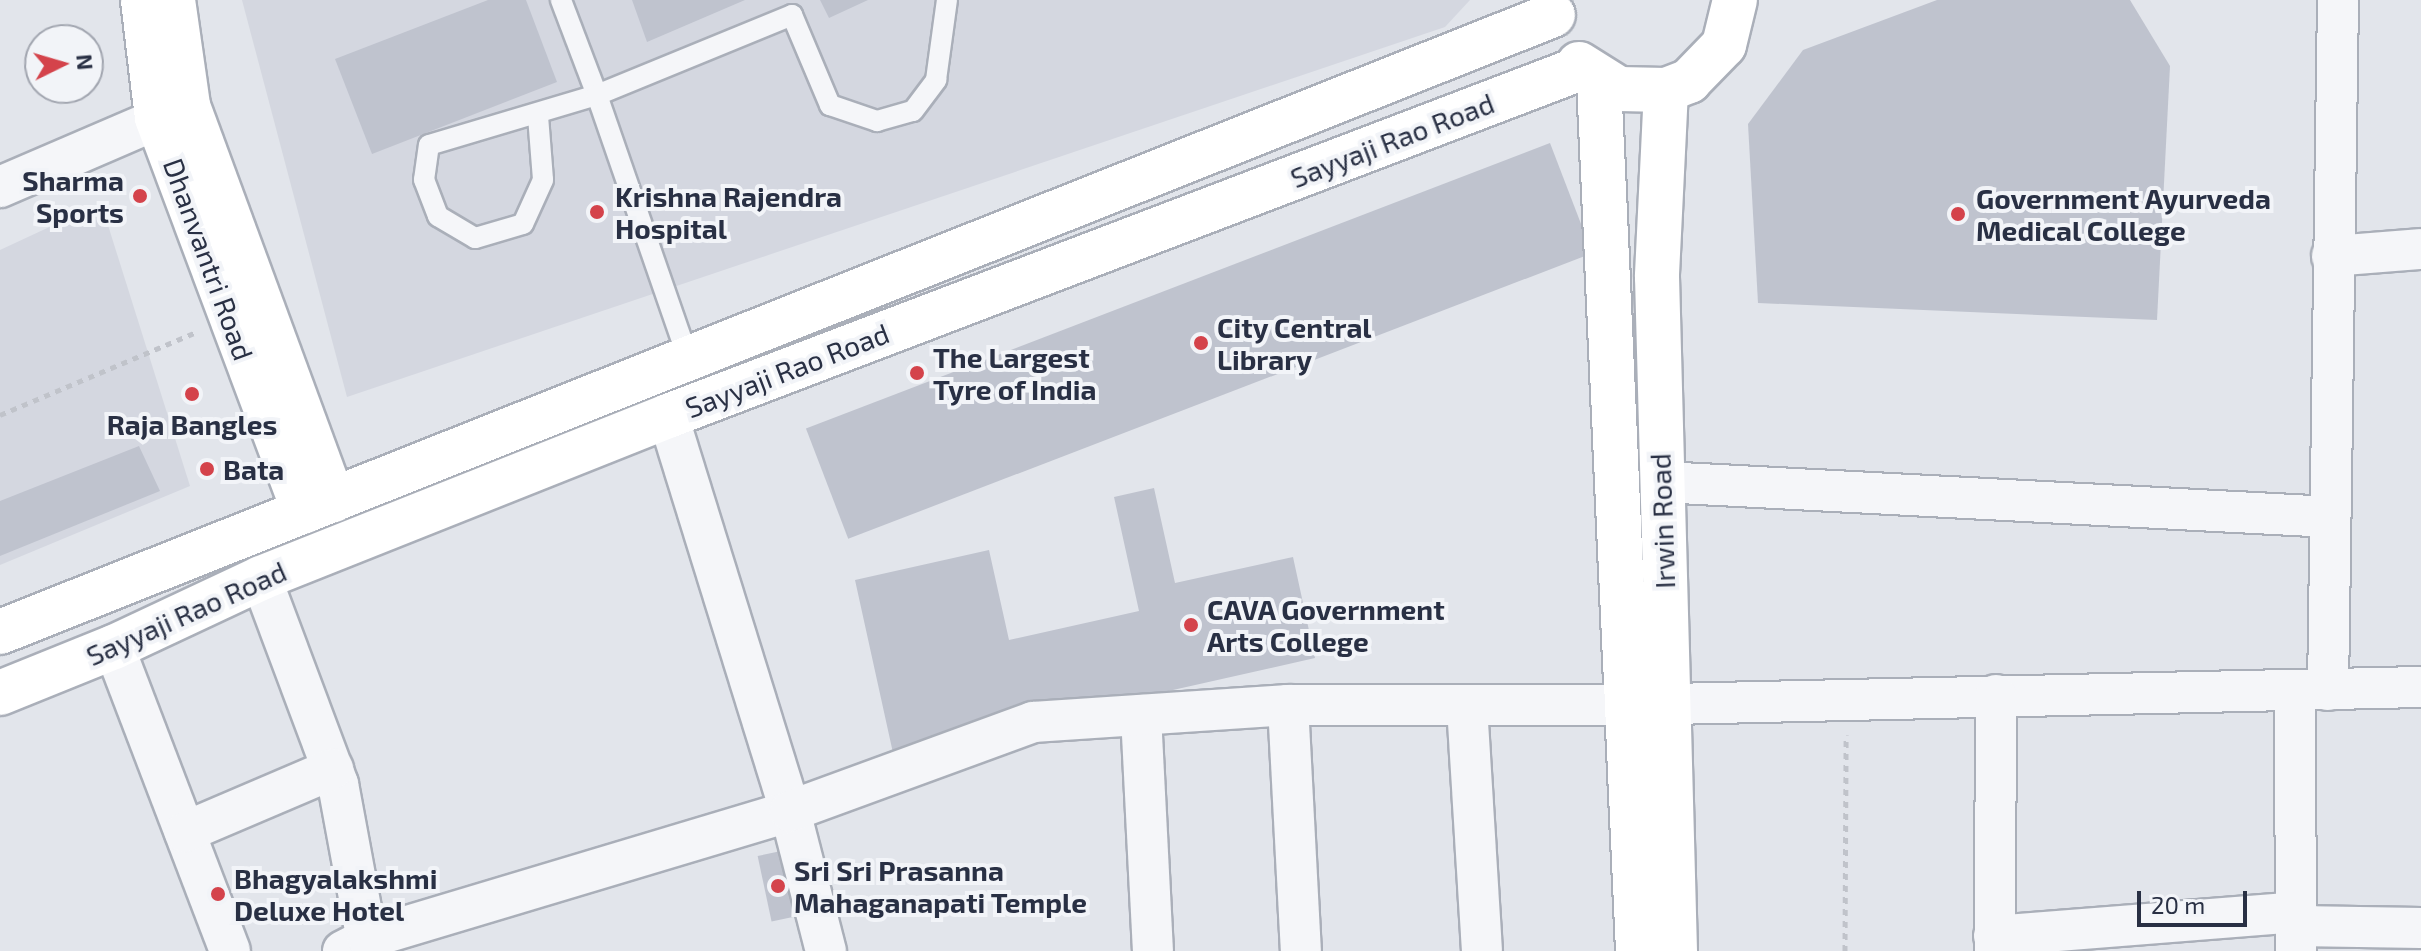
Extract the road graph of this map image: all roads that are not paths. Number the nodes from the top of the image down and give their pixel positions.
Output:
1 (143, 0) edge
2 (173, 0) edge
3 (561, 0) edge
4 (947, 0) edge
5 (1735, 0) edge
6 (2338, 0) edge
7 (1553, 8) edge
8 (1590, 74) junction
9 (1666, 90) junction
10 (597, 95) junction
11 (173, 112) junction
12 (538, 116) junction
13 (0, 187) edge
14 (2421, 249) edge
15 (2332, 256) junction
16 (688, 358) junction
17 (668, 416) junction
18 (1661, 482) junction
19 (318, 506) junction
20 (2330, 517) junction
21 (261, 578) junction
22 (0, 632) edge
23 (114, 647) junction
24 (2421, 687) edge
25 (2312, 690) junction
26 (0, 693) edge
27 (1996, 695) junction
28 (1648, 703) junction
29 (1288, 705) junction
30 (1467, 706) junction
31 (1141, 715) junction
32 (333, 769) junction
33 (790, 811) junction
34 (185, 832) junction
35 (2421, 928) edge
36 (2297, 930) edge
37 (2077, 940) edge
38 (1995, 943) edge
39 (360, 947) edge
40 (230, 951) edge
41 (826, 951) edge
42 (1153, 951) edge
43 (1301, 951) edge
44 (1482, 951) edge
45 (1638, 951) edge
46 (1675, 951) edge

1 - 11 main road, Dhanvantri Road
2 - 11 main road, Dhanvantri Road
3 - 10 lane
4 - 10 lane
5 - 9 main road
6 - 15 street
7 - 8 main road
7 - 16 main road, Sayyaji Rao Road
8 - 9 main road
8 - 17 main road, Sayyaji Rao Road
8 - 28 main road
9 - 18 main road, Irwin Road
10 - 12 lane
10 - 16 lane
11 - 13 street
11 - 19 main road, Dhanvantri Road
11 - 19 main road, Dhanvantri Road
12 - 12 lane
14 - 15 street
15 - 20 street
16 - 19 main road, Sayyaji Rao Road
17 - 21 main road, Sayyaji Rao Road
17 - 33 street
18 - 20 street
18 - 28 main road, Irwin Road
19 - 22 main road, Sayyaji Rao Road
20 - 25 street
21 - 23 main road, Sayyaji Rao Road
21 - 32 street
23 - 26 main road, Sayyaji Rao Road
23 - 34 street
24 - 25 street
25 - 27 street
25 - 36 street
27 - 28 street
27 - 38 street
28 - 30 street
28 - 45 main road
28 - 46 main road, Irwin Road
29 - 30 street
29 - 31 street
29 - 43 street
30 - 44 street
31 - 33 street
31 - 42 street
32 - 34 street
32 - 39 street
33 - 39 street
33 - 41 street
34 - 40 street
35 - 36 street
36 - 37 street
37 - 38 street

